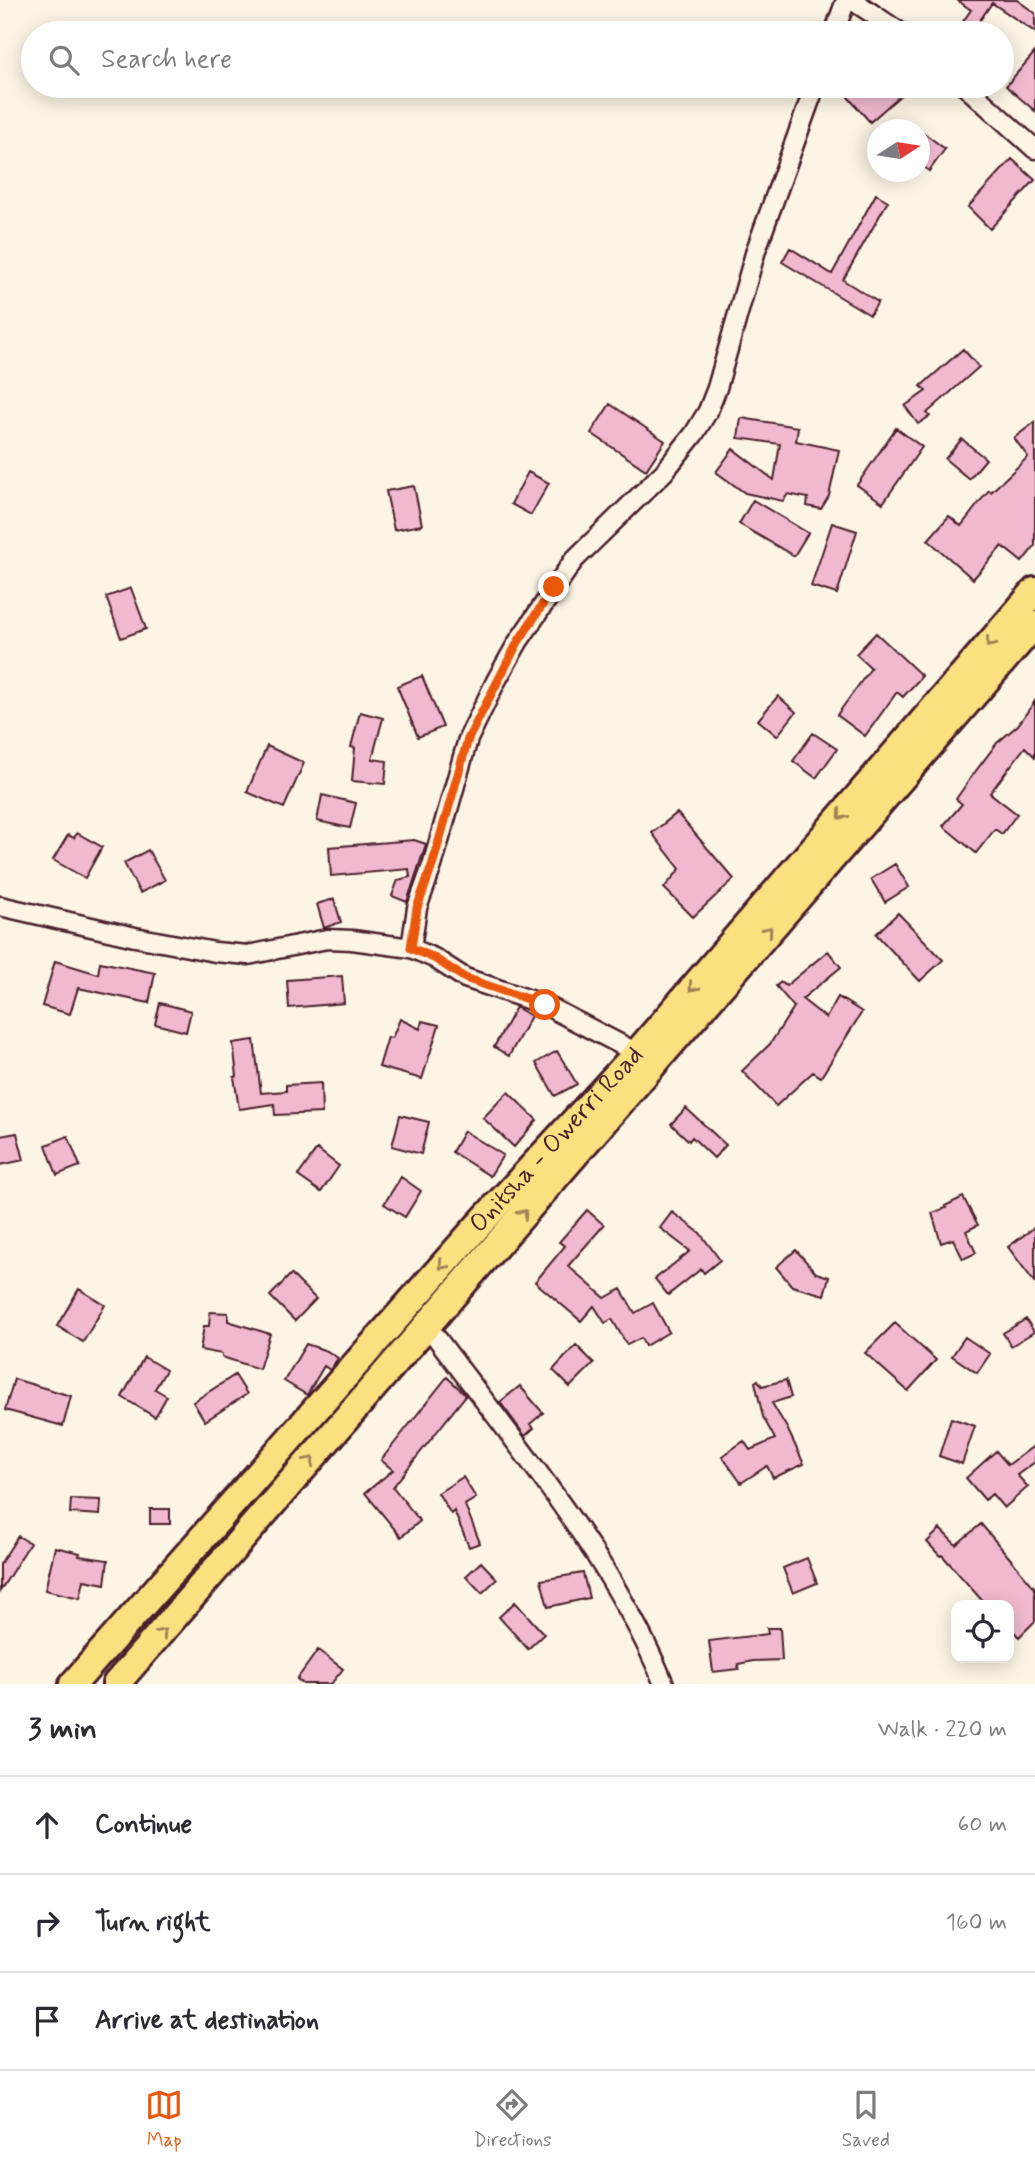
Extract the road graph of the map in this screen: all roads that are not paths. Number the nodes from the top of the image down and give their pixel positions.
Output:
1 (846, 0) edge
2 (852, 0) edge
3 (838, 21) edge
4 (883, 21) edge
5 (811, 98) edge
6 (978, 98) edge
7 (1035, 149) edge
8 (1035, 591) edge
9 (1035, 624) edge
10 (0, 906) edge
11 (411, 948) junction
12 (637, 1053) junction
13 (427, 1325) junction
14 (73, 1684) edge
15 (116, 1684) edge
16 (664, 1684) edge

1 - 3 street
2 - 4 street
5 - 11 street
6 - 7 street
8 -> 12 highway, Onitsha - Owerri Road
13 -> 9 highway, Onitsha - Owerri Road
10 - 11 street
11 - 12 street
12 -> 14 highway, Onitsha - Owerri Road
15 -> 13 highway, Onitsha - Owerri Road
13 - 16 street

